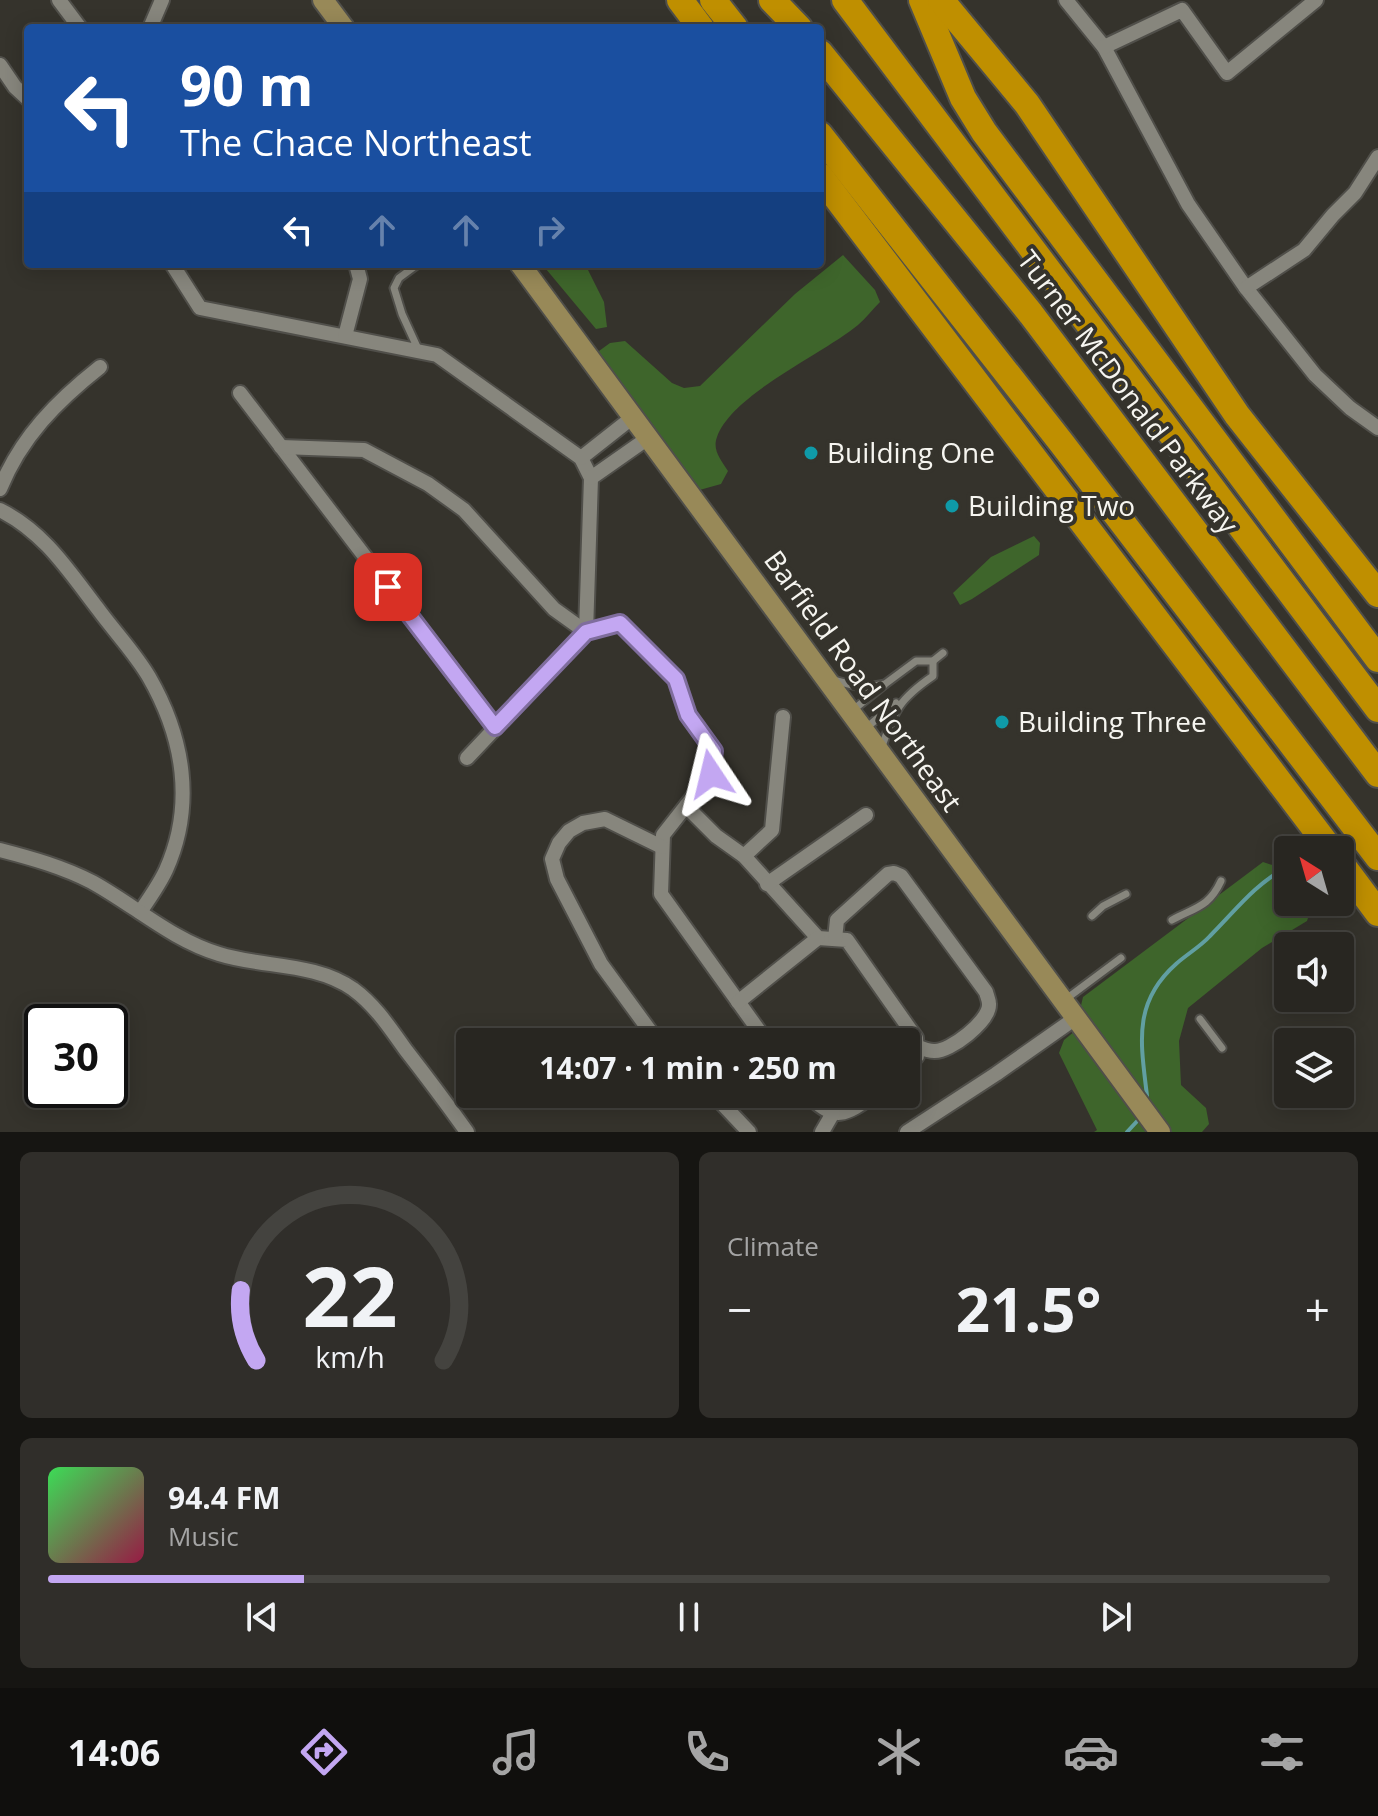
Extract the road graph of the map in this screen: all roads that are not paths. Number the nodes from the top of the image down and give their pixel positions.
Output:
1 (59, 0) edge
2 (162, 0) edge
3 (323, 0) edge
4 (680, 0) edge
5 (713, 0) edge
6 (772, 0) edge
7 (780, 0) edge
8 (845, 0) edge
9 (922, 0) edge
10 (941, 0) edge
11 (1066, 0) edge
12 (1316, 0) edge
13 (77, 24) edge
14 (152, 24) edge
15 (341, 24) edge
16 (698, 24) edge
17 (732, 24) edge
18 (796, 24) edge
19 (797, 24) edge
20 (1104, 47) junction
21 (824, 58) edge
22 (0, 65) edge
23 (24, 95) edge
24 (824, 140) edge
25 (1378, 157) edge
26 (824, 181) edge
27 (175, 268) edge
28 (357, 268) edge
29 (413, 268) edge
30 (523, 268) edge
31 (1246, 288) junction
32 (345, 336) junction
33 (419, 351) junction
34 (100, 367) dead end
35 (240, 393) dead end
36 (633, 417) junction
37 (1378, 428) edge
38 (648, 438) junction
39 (281, 447) junction
40 (581, 458) junction
41 (591, 478) junction
42 (0, 489) edge
43 (0, 510) edge
44 (1378, 594) edge
45 (586, 632) junction
46 (943, 653) dead end
47 (1378, 659) edge
48 (933, 661) junction
49 (827, 678) junction
50 (889, 682) junction
51 (906, 696) junction
52 (1378, 709) edge
53 (852, 712) junction
54 (783, 717) dead end
55 (495, 727) junction
56 (864, 730) junction
57 (880, 751) junction
58 (467, 758) dead end
59 (1378, 774) edge
60 (686, 806) junction
61 (866, 815) dead end
62 (1320, 836) edge
63 (662, 847) junction
64 (0, 850) edge
65 (744, 856) junction
66 (1378, 857) edge
67 (1221, 881) dead end
68 (1354, 881) edge
69 (767, 884) junction
70 (1126, 894) dead end
71 (140, 912) junction
72 (1378, 913) edge
73 (1092, 916) dead end
74 (1172, 920) dead end
75 (818, 938) junction
76 (835, 939) junction
77 (1121, 958) dead end
78 (738, 1002) junction
79 (1071, 1009) junction
80 (1200, 1019) dead end
81 (648, 1028) edge
82 (757, 1028) edge
83 (909, 1028) edge
84 (920, 1047) edge
85 (1222, 1048) dead end
86 (726, 1108) edge
87 (824, 1108) edge
88 (855, 1108) edge
89 (826, 1110) junction
90 (467, 1132) edge
91 (749, 1132) edge
92 (822, 1132) edge
93 (907, 1132) edge
94 (1160, 1132) edge

1 - 13 street
2 - 14 street
3 - 15 street
4 - 16 highway
5 - 17 highway
6 - 18 highway
7 - 19 highway
8 - 52 highway, Turner McDonald Parkway
9 - 47 highway
10 - 44 highway
11 - 20 street
12 - 20 street
20 - 31 street
21 - 59 highway, Turner McDonald Parkway
22 - 23 street
24 - 66 highway
25 - 31 street
26 - 62 highway
27 - 32 street
28 - 32 street
29 - 33 lane
30 - 36 street, Barfield Road Northeast
31 - 37 street
32 - 33 street
33 - 40 street
34 - 42 street
35 - 39 street
36 - 38 street, Barfield Road Northeast
36 - 40 street
38 - 41 street
38 - 49 street, Barfield Road Northeast
39 - 45 street
39 - 55 street
40 - 41 street
41 - 45 street
43 - 71 street
45 - 55 street
45 - 60 street
46 - 48 lane
48 - 50 lane
48 - 51 lane
49 - 50 lane
49 - 53 street, Barfield Road Northeast
50 - 53 lane
51 - 56 lane
51 - 57 lane
53 - 56 street, Barfield Road Northeast
54 - 65 street
55 - 58 street
56 - 57 street, Barfield Road Northeast
57 - 79 street, Barfield Road Northeast
60 - 63 street
60 - 65 street
61 - 69 street
63 - 78 street
63 - 81 street
64 - 71 street
65 - 69 street
67 - 74 lane
68 - 72 highway
69 - 75 street
70 - 73 lane
71 - 90 street
75 - 76 street
75 - 78 street
76 - 83 street
76 - 84 street
77 - 79 lane
78 - 82 street
79 - 93 street
79 - 94 street, Barfield Road Northeast
80 - 85 lane
86 - 91 street
87 - 89 street
88 - 89 street
89 - 92 street

